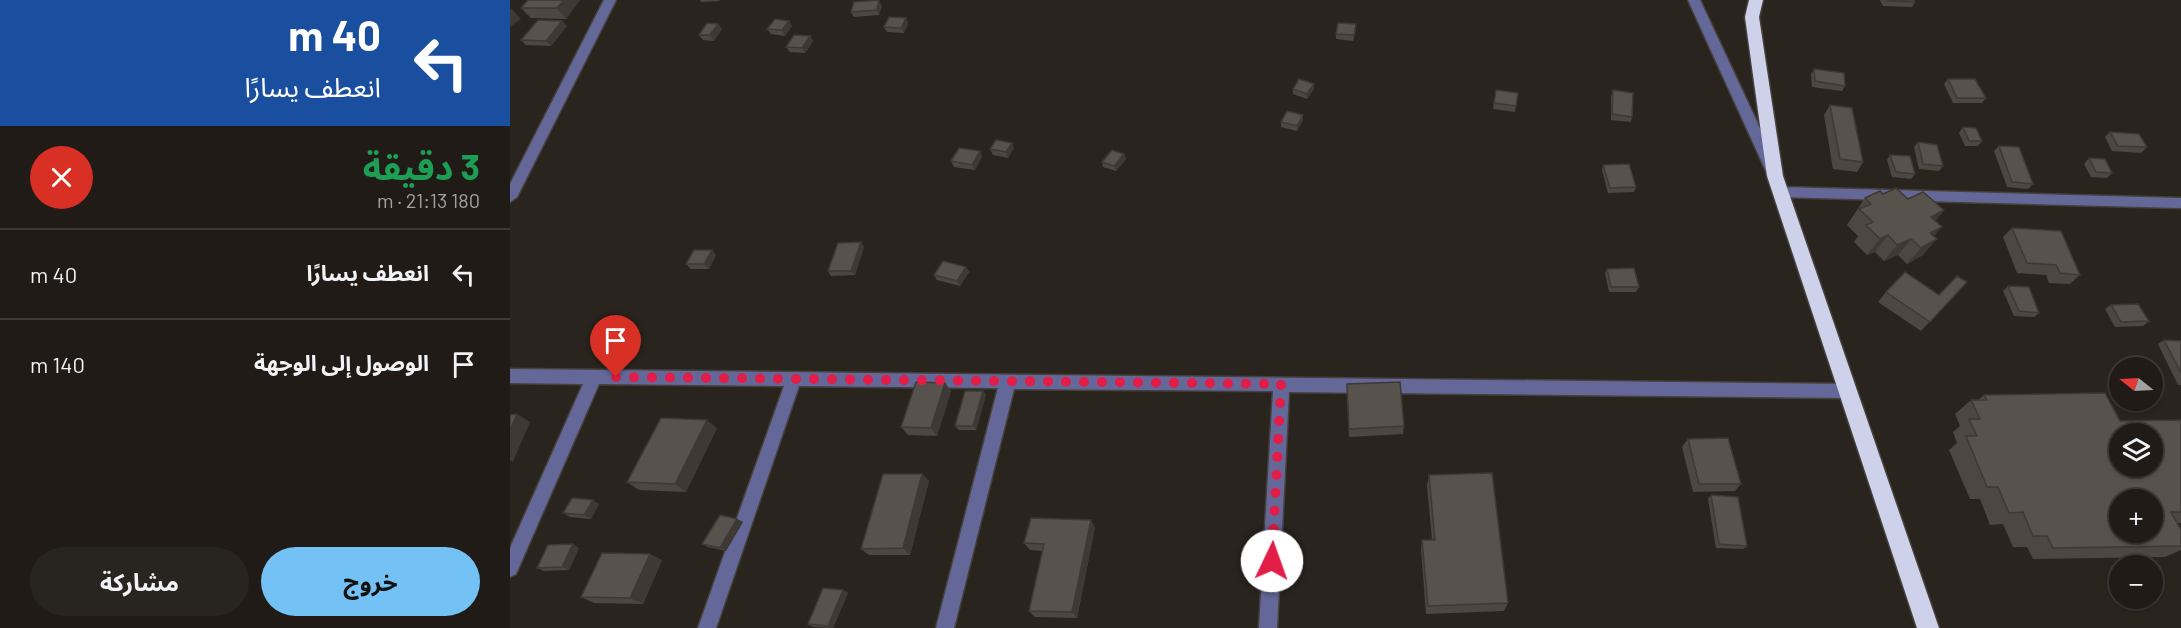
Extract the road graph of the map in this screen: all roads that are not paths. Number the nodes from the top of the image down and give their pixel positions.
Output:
1 (610, 0) edge
2 (1694, 0) edge
3 (1756, 0) edge
4 (1777, 184) junction
5 (510, 197) edge
6 (2181, 203) edge
7 (510, 376) edge
8 (594, 377) junction
9 (794, 379) junction
10 (1008, 381) junction
11 (1281, 384) junction
12 (1848, 391) junction
13 (510, 568) edge
14 (707, 628) edge
15 (945, 628) edge
16 (1268, 628) edge
17 (1928, 628) edge

1 - 5 street
2 - 4 street
3 - 4 highway
4 - 6 street
4 - 12 highway
7 - 8 street
8 - 9 street
8 - 13 street
9 - 10 street
9 - 14 street
10 - 11 street
10 - 15 street
11 - 12 street
11 - 16 street
12 - 17 highway

